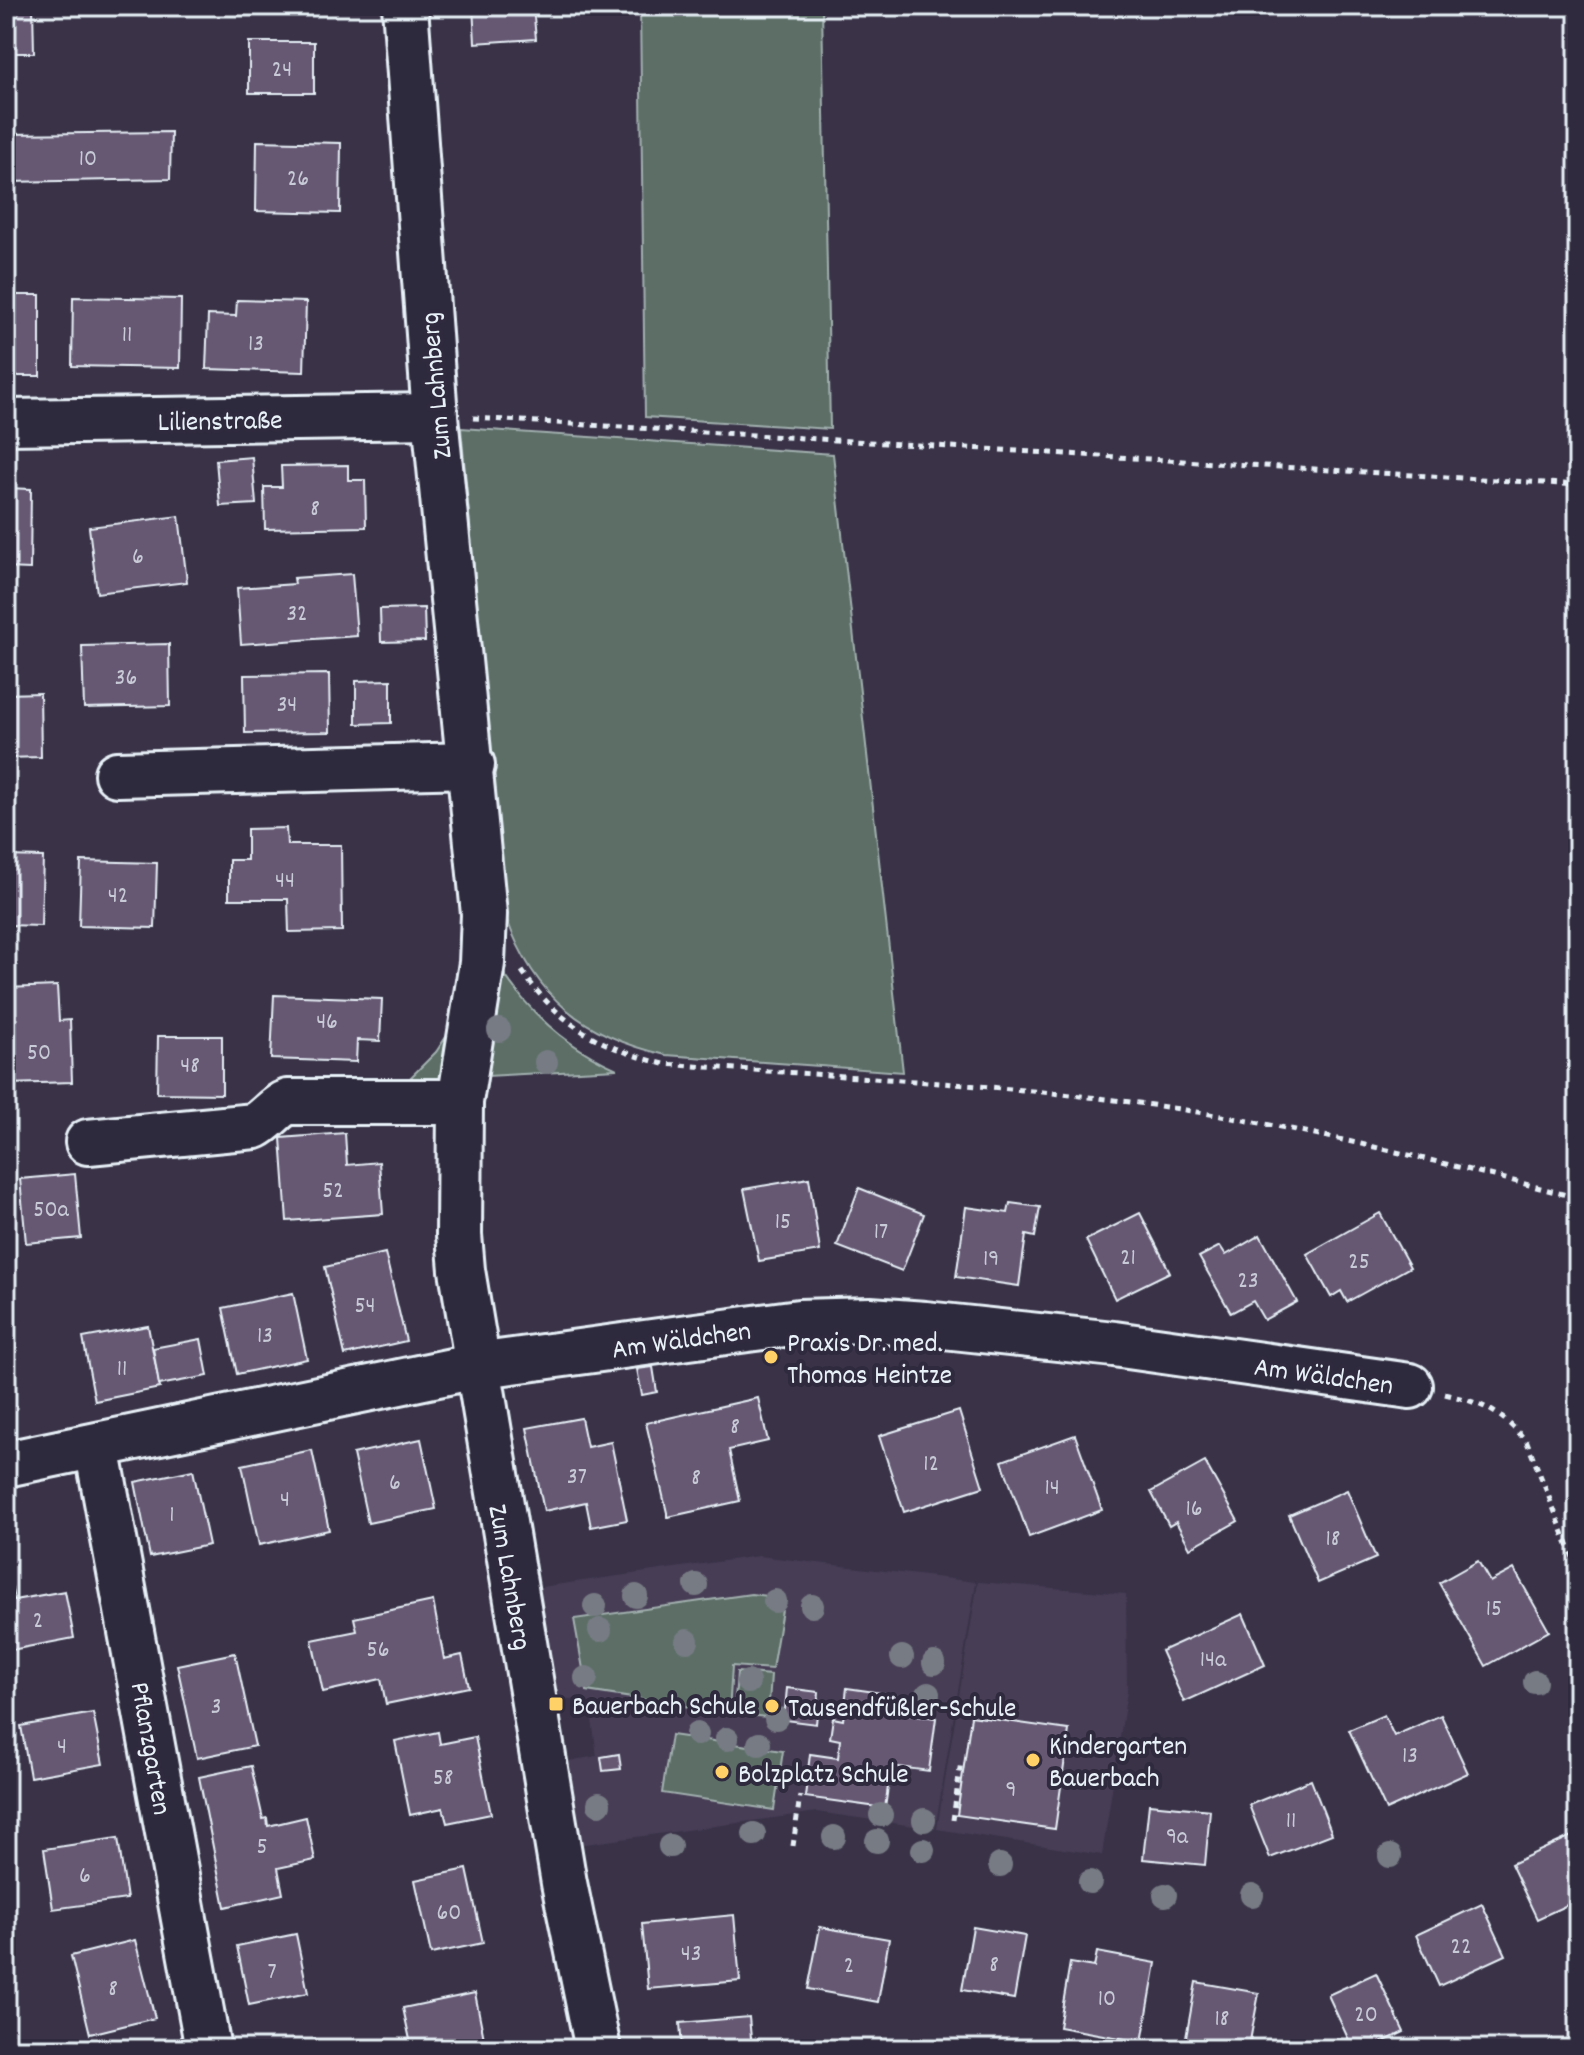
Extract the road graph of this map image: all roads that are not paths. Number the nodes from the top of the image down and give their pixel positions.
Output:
1 (405, 6) edge
2 (435, 416) junction
3 (6, 422) edge
4 (472, 765) junction
5 (117, 774) dead end
6 (460, 1102) junction
7 (88, 1142) dead end
8 (476, 1366) junction
9 (1410, 1386) road end
10 (97, 1447) junction
11 (6, 1464) edge
12 (208, 2049) edge
13 (598, 2049) edge

1 - 2 street, Zum Lahnberg
2 - 3 street, Lilienstraße
2 - 4 street, Zum Lahnberg
4 - 5 street
4 - 6 street, Zum Lahnberg
6 - 7 street
6 - 8 street, Zum Lahnberg
8 - 9 street, Am Wäldchen
8 - 10 street, Am Wäldchen
8 - 13 street, Zum Lahnberg
10 - 11 street, Am Wäldchen
10 - 12 street, Pflanzgarten

